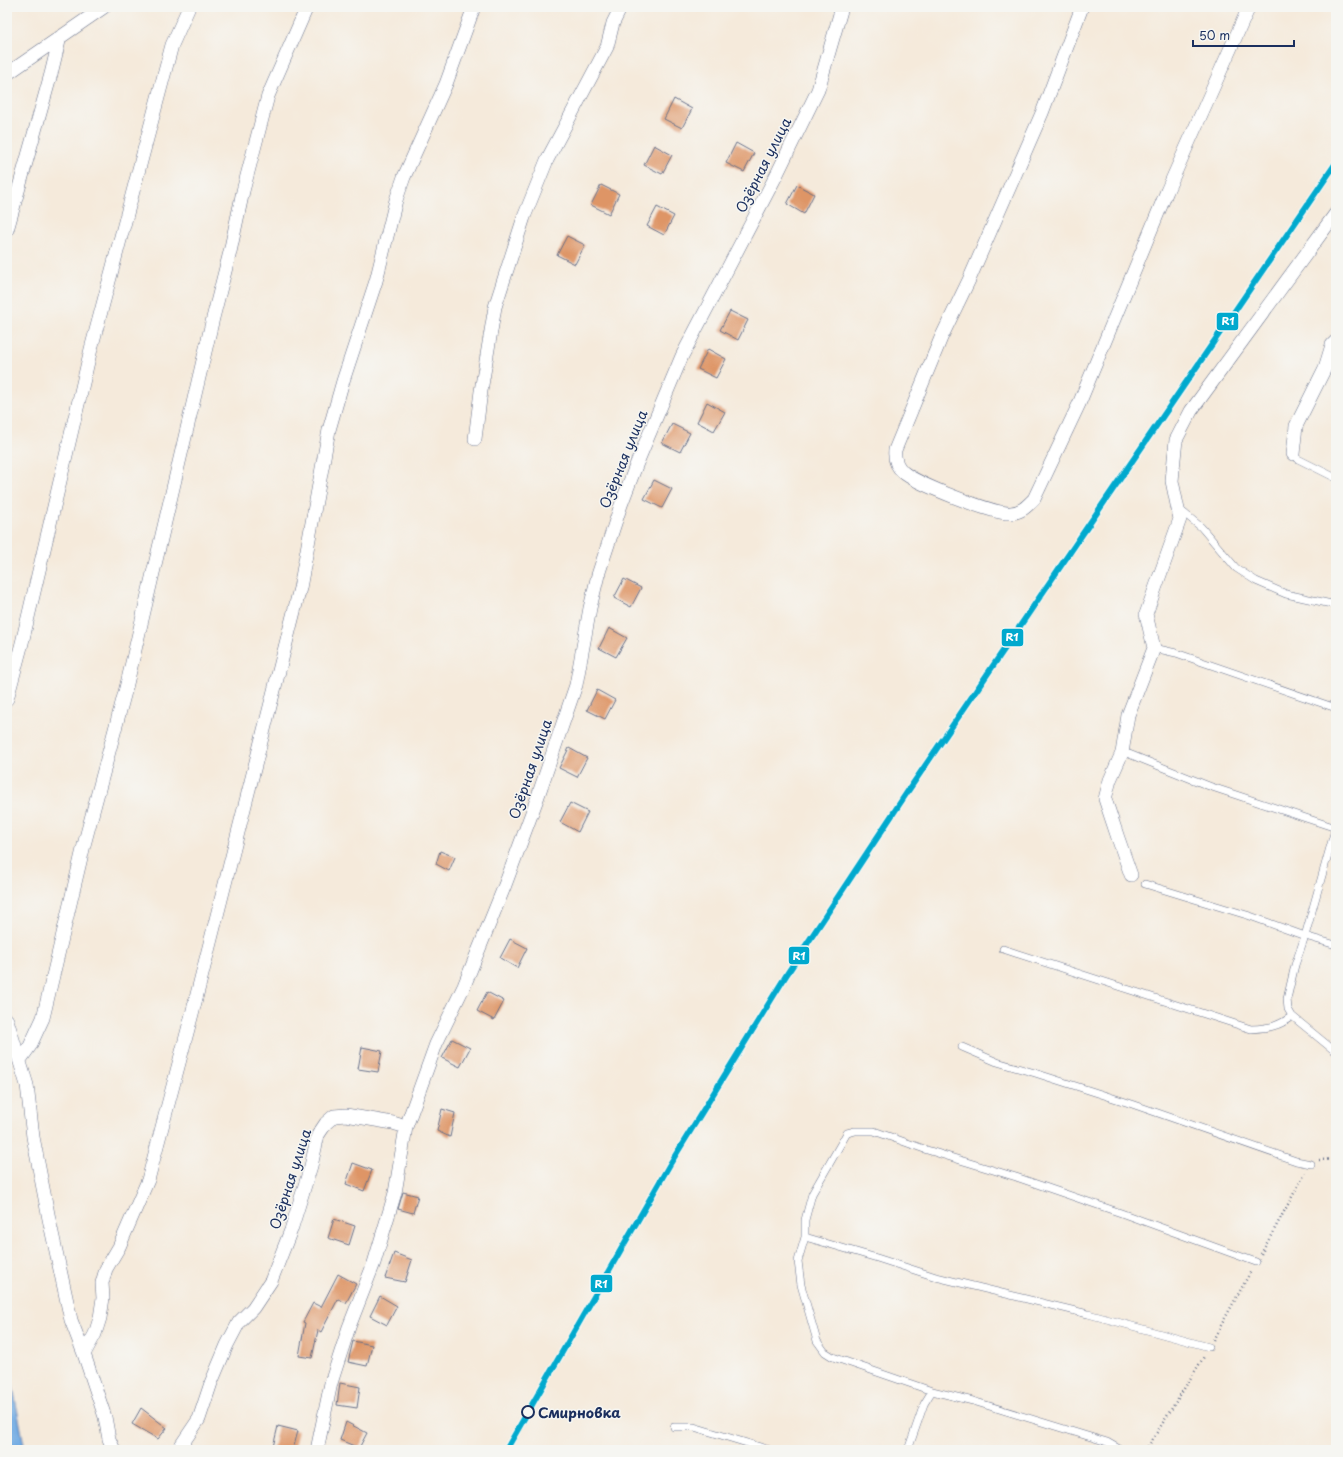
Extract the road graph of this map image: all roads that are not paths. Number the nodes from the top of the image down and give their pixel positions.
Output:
1 (104, 7) edge
2 (189, 7) edge
3 (307, 7) edge
4 (474, 7) edge
5 (620, 7) edge
6 (842, 7) edge
7 (1082, 7) edge
8 (1249, 7) edge
9 (60, 37) junction
10 (7, 74) edge
11 (1336, 212) edge
12 (7, 230) edge
13 (1336, 341) edge
14 (1331, 363) edge
15 (475, 439) dead end
16 (1296, 456) joint
17 (1336, 478) edge
18 (1178, 508) junction
19 (1336, 605) edge
20 (1154, 648) junction
21 (7, 699) edge
22 (1336, 708) edge
23 (1129, 754) dead end
24 (1336, 827) edge
25 (1131, 875) dead end
26 (1145, 884) dead end
27 (1305, 936) junction
28 (1336, 945) edge
29 (1003, 949) dead end
30 (1292, 1016) junction
31 (7, 1020) edge
32 (962, 1047) dead end
33 (1336, 1052) edge
34 (20, 1060) junction
35 (406, 1127) junction
36 (1311, 1164) road end
37 (805, 1237) junction
38 (1256, 1262) road end
39 (1209, 1347) road end
40 (84, 1354) junction
41 (932, 1391) junction
42 (674, 1427) dead end
43 (114, 1450) edge
44 (178, 1450) edge
45 (317, 1450) edge
46 (770, 1450) edge
47 (908, 1450) edge
48 (1121, 1450) edge

1 - 9 street
2 - 21 street
3 - 34 street
4 - 40 street
5 - 15 street
6 - 35 street, Озёрная улица
7 - 8 street
9 - 10 street
9 - 12 street
11 - 18 street
13 - 14 street
14 - 16 street
16 - 17 lane
18 - 19 lane
18 - 20 street
20 - 22 lane
20 - 25 street
23 - 24 lane
24 - 27 lane
26 - 27 lane
27 - 28 lane
27 - 30 lane
29 - 30 lane
30 - 33 lane
31 - 34 street
32 - 36 lane
34 - 40 street
35 - 44 street, Озёрная улица
35 - 45 street
37 - 38 lane
37 - 39 lane
37 - 41 lane
40 - 43 street
41 - 47 lane
41 - 48 lane
42 - 46 lane

